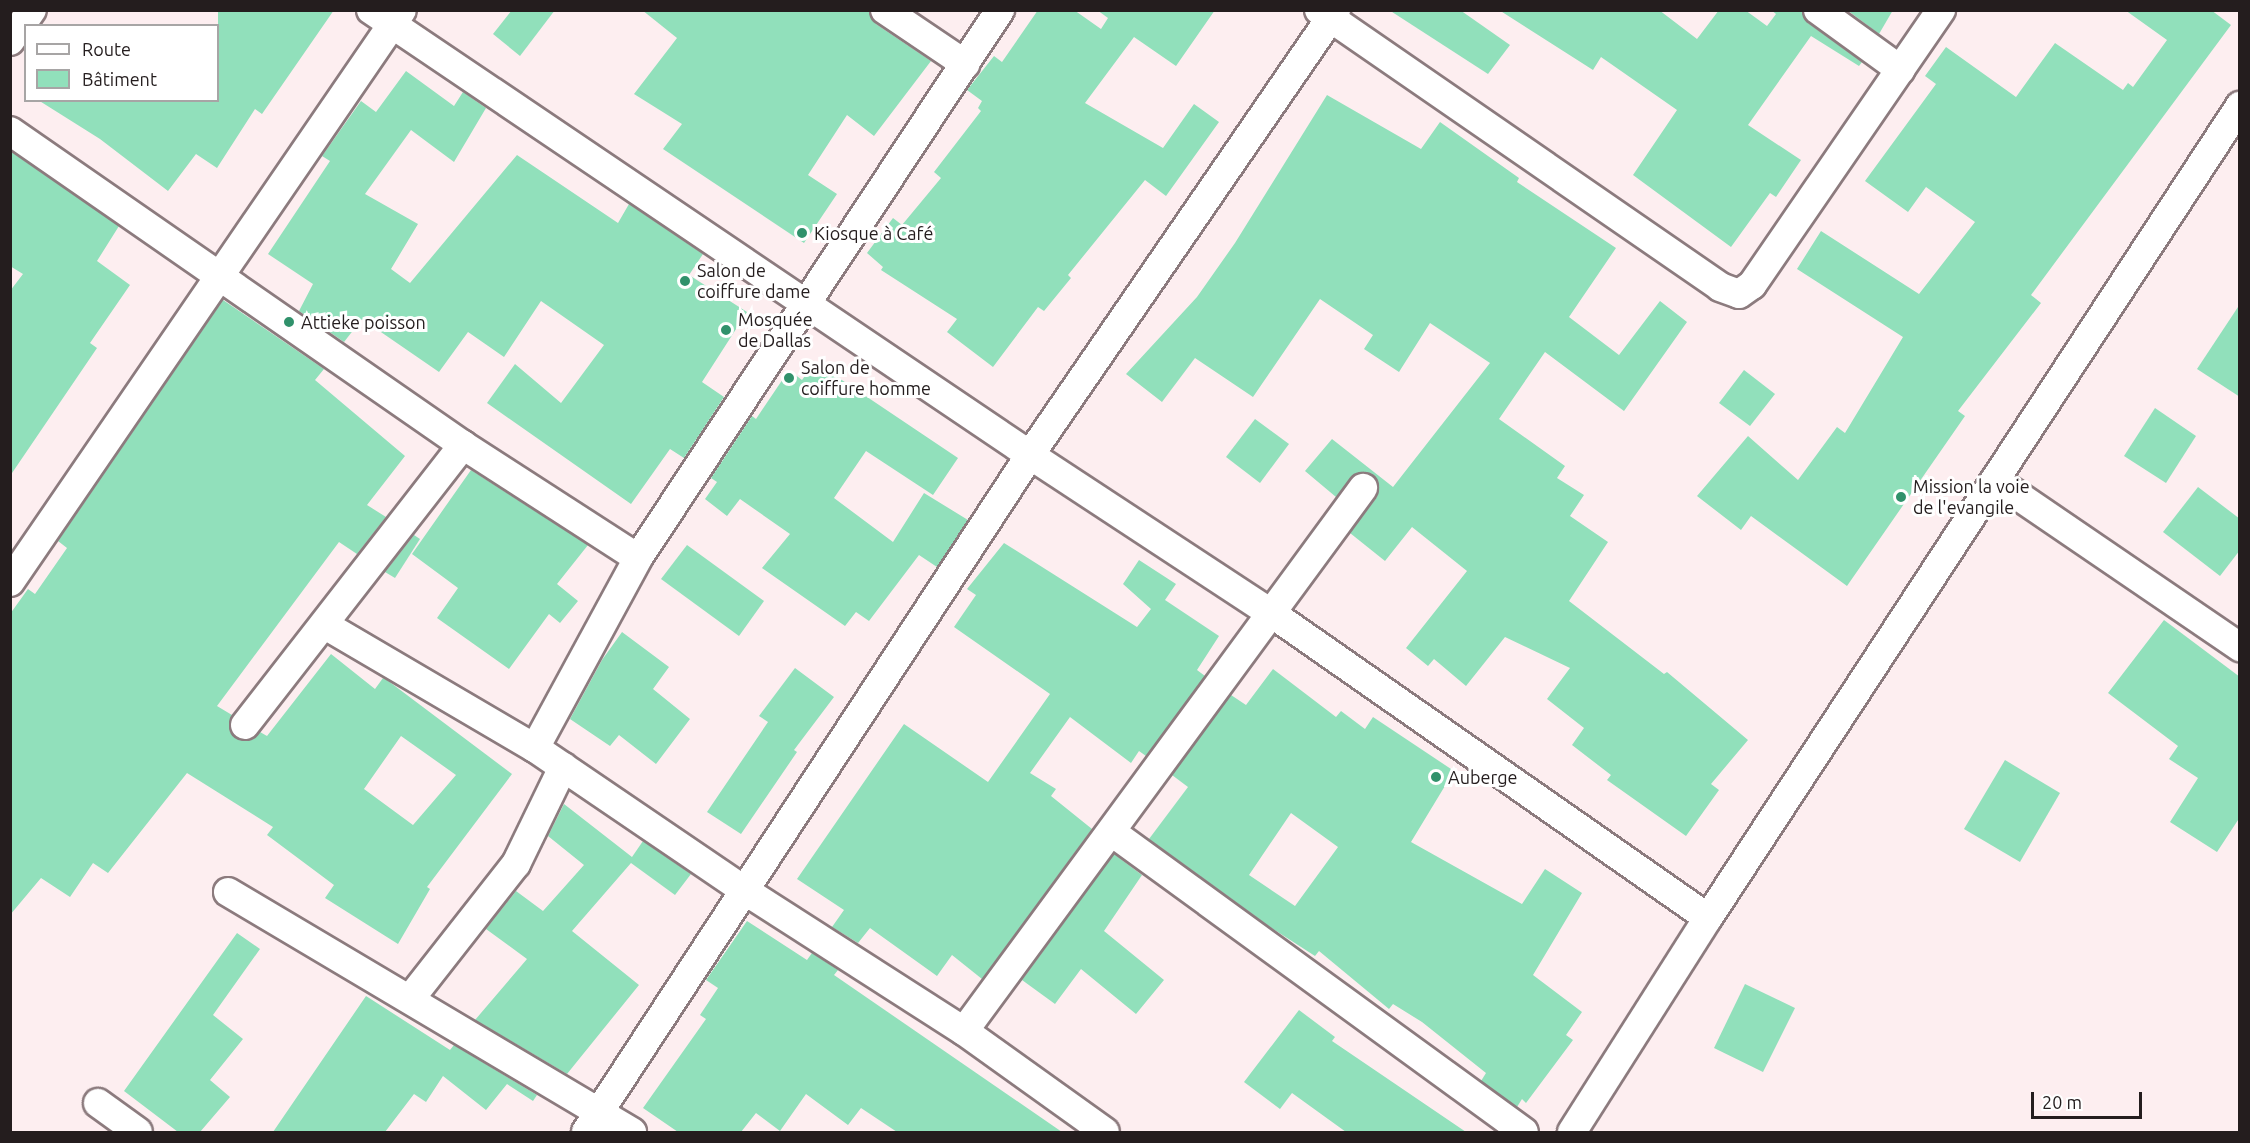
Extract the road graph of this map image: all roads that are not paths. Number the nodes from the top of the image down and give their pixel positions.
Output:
1 (32, 10) edge
2 (885, 10) edge
3 (1000, 10) edge
4 (1818, 10) edge
5 (1941, 10) edge
6 (1328, 13) edge
7 (389, 15) edge
8 (10, 41) edge
9 (965, 64) junction
10 (1901, 70) junction
11 (2240, 106) edge
12 (10, 131) edge
13 (220, 274) junction
14 (806, 304) junction
15 (464, 445) junction
16 (1030, 455) junction
17 (1995, 480) junction
18 (1363, 488) dead end
19 (638, 558) junction
20 (10, 582) edge
21 (1274, 615) junction
22 (325, 625) junction
23 (2240, 647) edge
24 (245, 725) dead end
25 (535, 748) junction
26 (562, 767) junction
27 (1113, 833) junction
28 (744, 890) junction
29 (228, 892) dead end
30 (1708, 918) junction
31 (410, 999) junction
32 (964, 1031) junction
33 (98, 1103) dead end
34 (593, 1121) edge
35 (138, 1132) edge
36 (632, 1132) edge
37 (1105, 1132) edge
38 (1524, 1132) edge
39 (1572, 1132) edge

1 - 8 street
2 - 9 street
3 - 9 street
4 - 10 street
5 - 10 street
6 - 10 street
6 - 16 street
7 - 13 street
7 - 14 street
9 - 14 street
11 - 17 street
12 - 13 street
13 - 15 street
13 - 20 street
14 - 16 street
14 - 19 street
15 - 19 street
15 - 22 street
16 - 21 street
16 - 28 street
17 - 23 street
17 - 30 street
18 - 21 street
19 - 25 street
21 - 27 street
21 - 30 street
22 - 24 street
22 - 25 street
25 - 26 street
26 - 28 street
26 - 31 street
27 - 32 street
27 - 38 street
28 - 32 street
28 - 34 street
29 - 31 street
30 - 39 street
31 - 34 street
32 - 37 street
33 - 35 street
34 - 36 street

